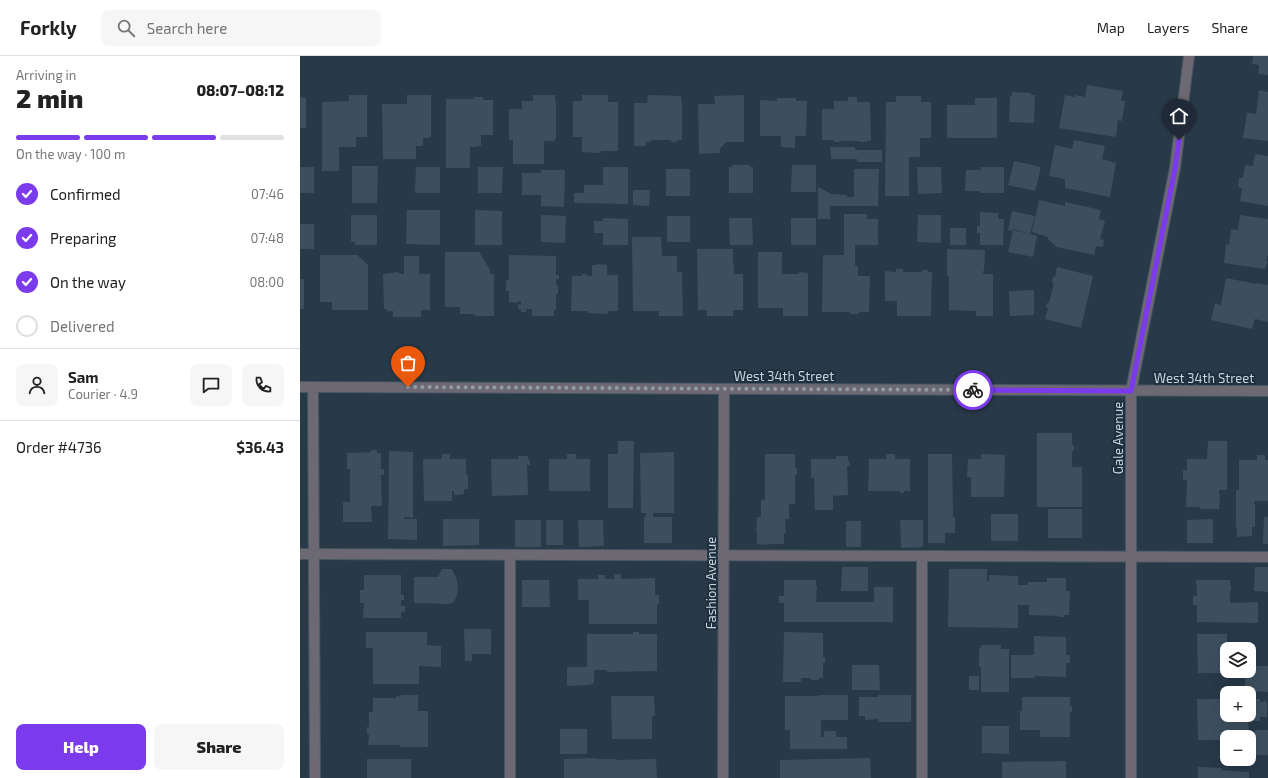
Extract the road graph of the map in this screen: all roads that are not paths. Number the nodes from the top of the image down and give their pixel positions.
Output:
1 (1189, 56) edge
2 (300, 387) edge
3 (313, 387) junction
4 (724, 389) junction
5 (1131, 391) junction
6 (1268, 391) edge
7 (300, 554) edge
8 (314, 554) junction
9 (510, 555) junction
10 (724, 556) junction
11 (922, 556) junction
12 (1131, 557) junction
13 (1268, 557) edge
14 (315, 778) edge
15 (510, 778) edge
16 (723, 778) edge
17 (922, 778) edge
18 (1131, 778) edge

1 - 5 street, Gale Avenue
2 - 3 street, West 34th Street
3 - 4 street, West 34th Street
3 - 8 street
4 - 5 street, West 34th Street
4 - 10 street, Fashion Avenue
5 - 6 street, West 34th Street
5 - 12 street, Gale Avenue
7 - 8 street
8 - 9 street
8 - 14 street
9 - 10 street
9 - 15 street
10 - 11 street
10 - 16 street, Fashion Avenue
11 - 12 street
11 - 17 street
12 - 13 street
12 - 18 street, Gale Avenue

